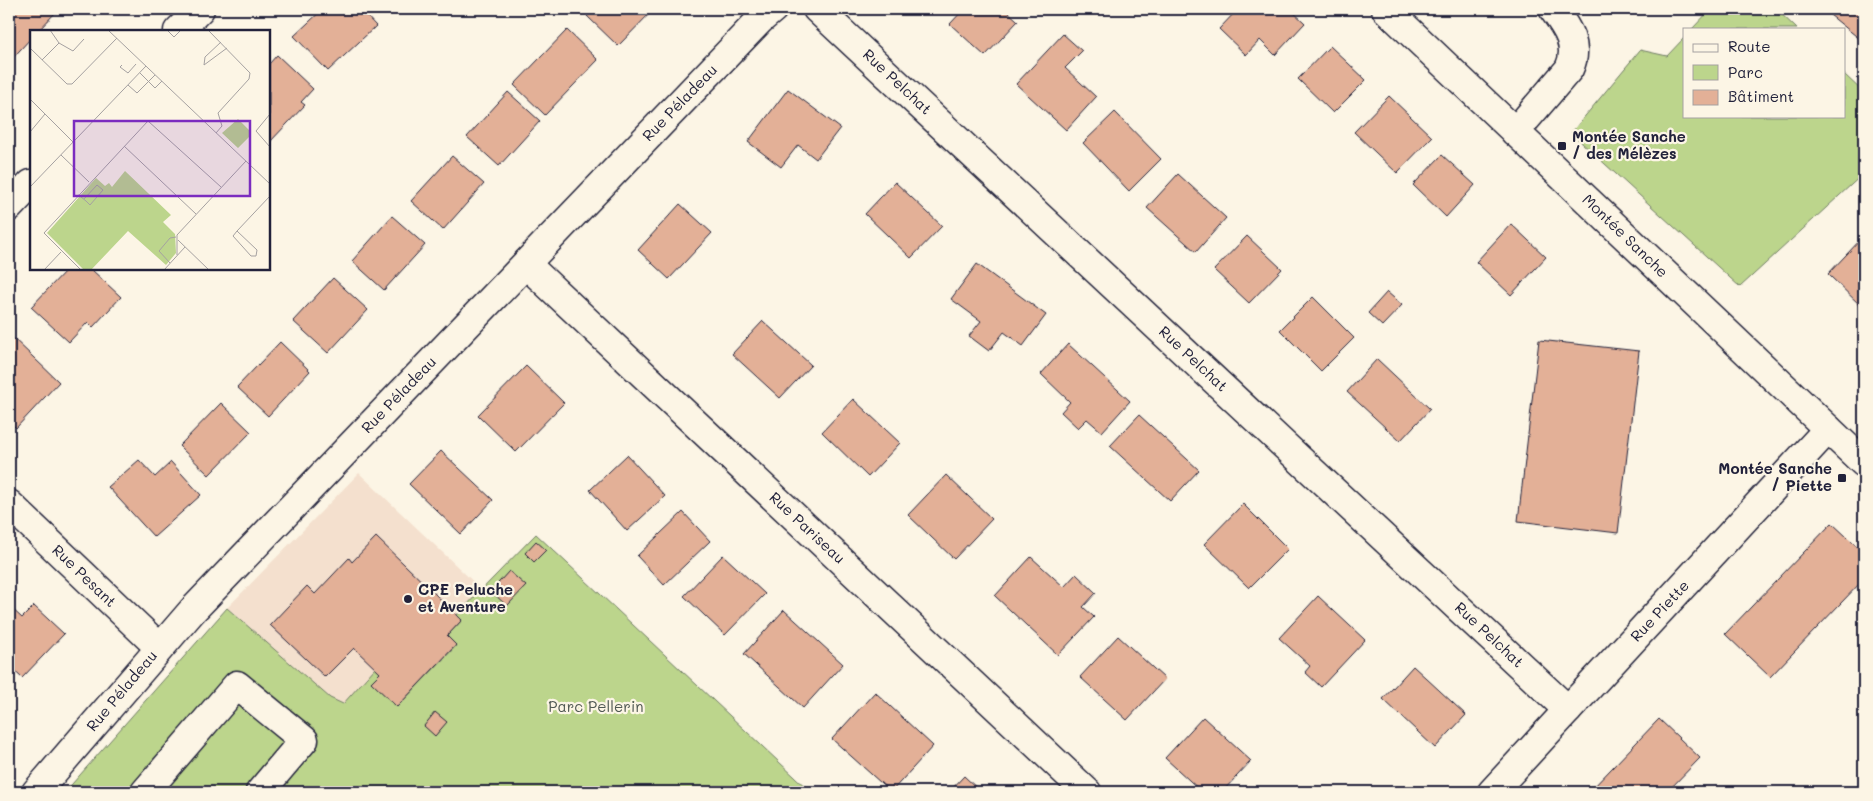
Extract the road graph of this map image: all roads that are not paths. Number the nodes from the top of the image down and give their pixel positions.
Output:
1 (200, 9) edge
2 (773, 9) edge
3 (817, 9) edge
4 (1386, 9) edge
5 (1553, 9) edge
6 (179, 30) edge
7 (1515, 132) junction
8 (30, 185) edge
9 (9, 207) edge
10 (526, 264) junction
11 (1828, 429) junction
12 (1864, 464) edge
13 (9, 504) edge
14 (159, 647) junction
15 (1568, 710) junction
16 (42, 790) edge
17 (145, 792) edge
18 (260, 792) edge
19 (1087, 792) edge
20 (1492, 792) edge

1 - 6 street
2 - 10 street, Rue Péladeau
3 - 15 street, Rue Pelchat
4 - 7 street, Montée Sanche
5 - 7 street
7 - 11 street, Montée Sanche
8 - 9 street
10 - 14 street, Rue Péladeau
10 - 19 street, Rue Pariseau
11 - 12 street, Montée Sanche
11 - 15 street, Rue Piette
13 - 14 street, Rue Pesant
14 - 16 street, Rue Péladeau
15 - 20 street, Rue Piette
17 - 18 street

